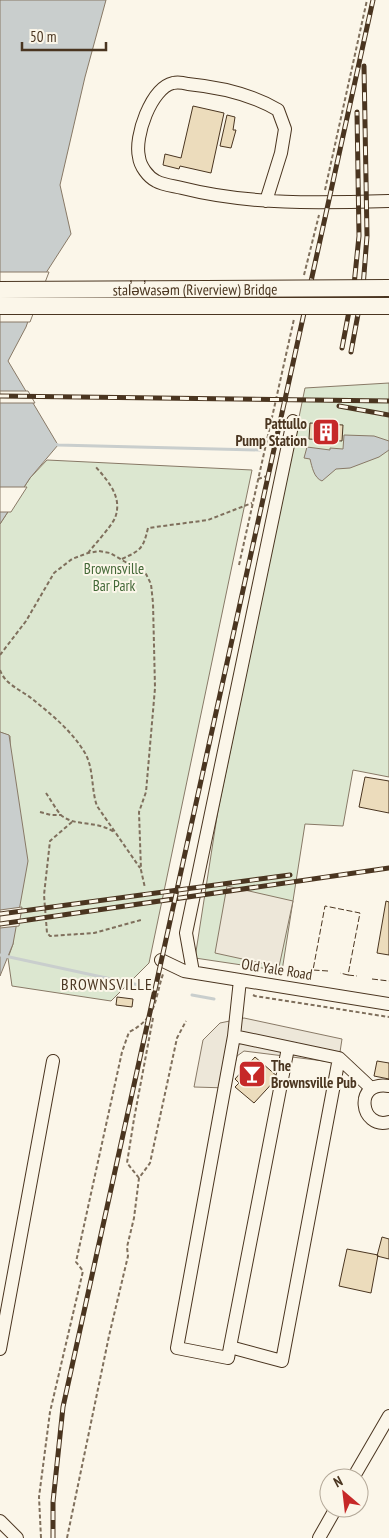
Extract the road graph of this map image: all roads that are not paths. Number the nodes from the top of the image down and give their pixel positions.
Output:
1 (266, 201) junction
2 (389, 201) edge
3 (389, 288) edge
4 (0, 290) edge
5 (0, 306) edge
6 (389, 306) edge
7 (293, 421) dead end
8 (165, 962) road end
9 (193, 972) junction
10 (240, 980) junction
11 (389, 1004) edge
12 (234, 1036) junction
13 (288, 1048) junction
14 (339, 1058) junction
15 (53, 1060) dead end
16 (389, 1086) edge
17 (371, 1088) junction
18 (389, 1122) edge
19 (230, 1347) junction
20 (0, 1349) edge
21 (389, 1415) edge
22 (359, 1468) edge
23 (330, 1518) edge
24 (0, 1521) edge
25 (17, 1538) edge
26 (319, 1538) edge

1 - 1 street
1 - 2 street
3 - 4 main road, stal̕əw̓asəm (Riverview) Bridge, bridge
5 - 6 main road, stal̕əw̓asəm (Riverview) Bridge, bridge
7 - 9 street
8 - 9 street, Old Yale Road
9 - 10 street, Old Yale Road
10 - 11 street, Old Yale Road
10 - 12 street
12 - 13 street
12 - 19 street
13 - 14 street
13 - 19 street
14 - 17 street
14 - 19 street
15 - 20 street
16 - 17 street
17 - 18 street
21 - 22 street
23 - 26 street
24 - 25 street

